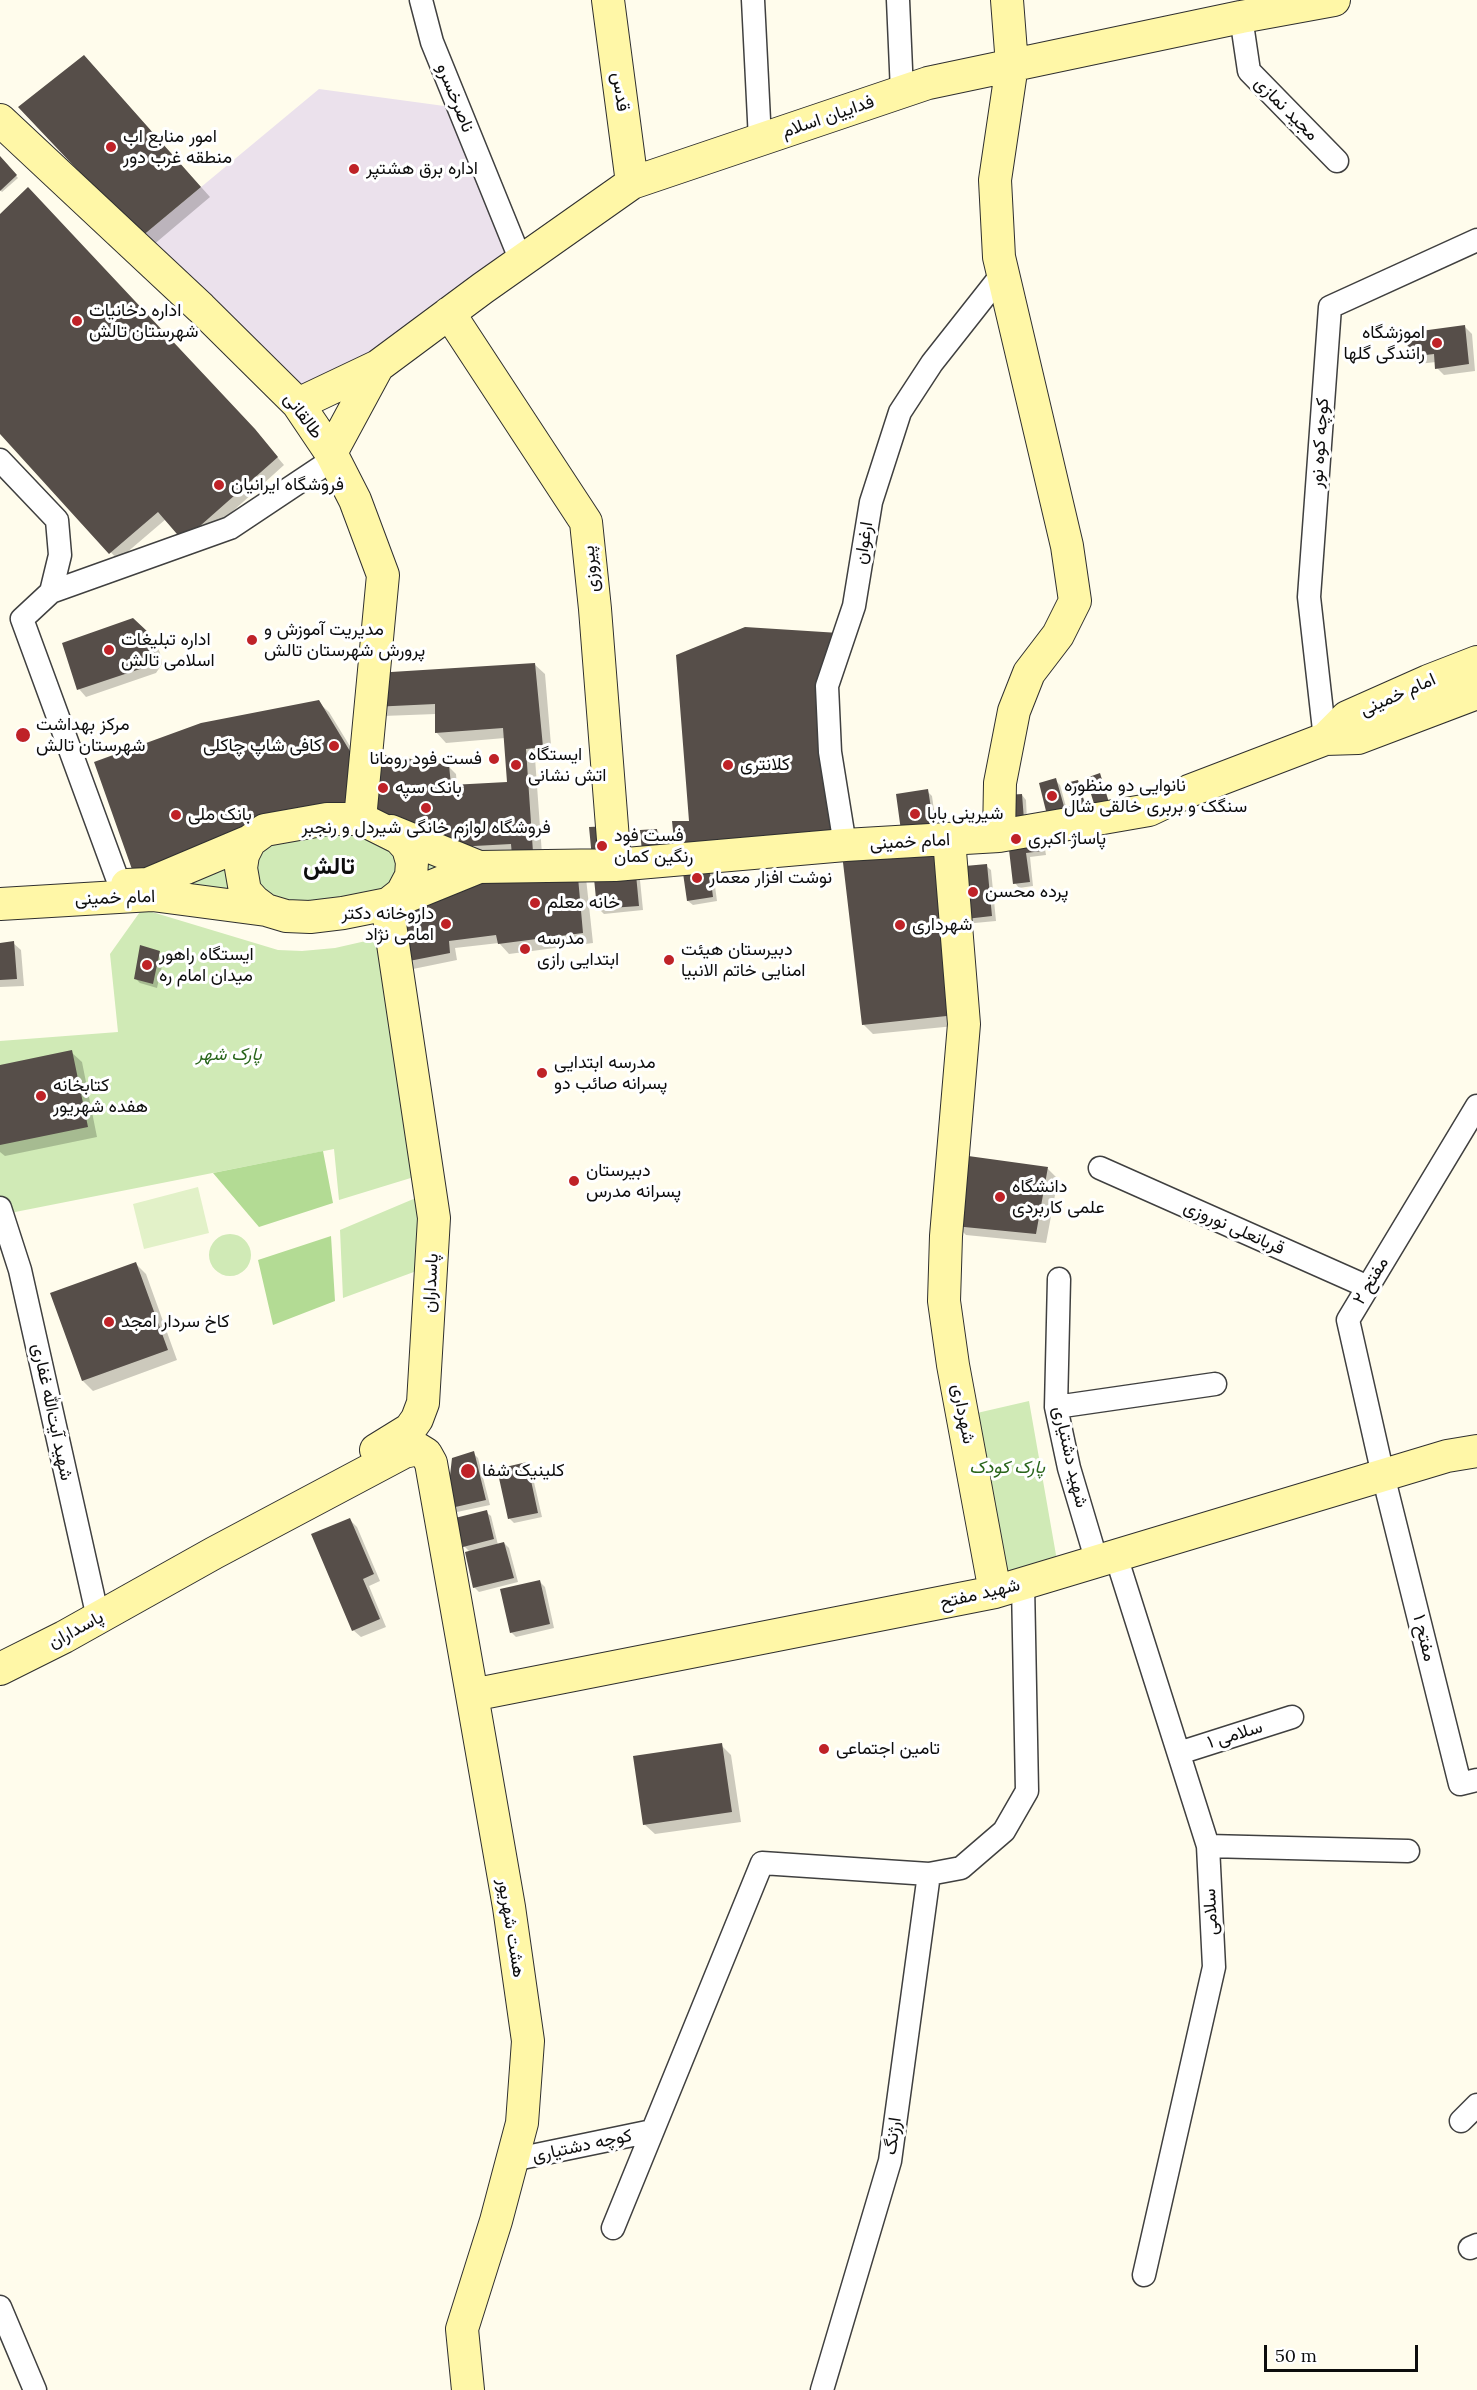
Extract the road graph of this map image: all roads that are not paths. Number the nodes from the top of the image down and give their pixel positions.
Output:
1 (422, 0) edge
2 (608, 0) edge
3 (753, 0) edge
4 (898, 0) edge
5 (1007, 0) edge
6 (1334, 0) edge
7 (1241, 17) junction
8 (1012, 65) junction
9 (902, 92) junction
10 (0, 120) edge
11 (760, 140) junction
12 (1337, 161) dead end
13 (632, 183) junction
14 (1477, 240) edge
15 (521, 261) junction
16 (1003, 273) junction
17 (201, 308) junction
18 (449, 313) junction
19 (378, 366) junction
20 (298, 404) junction
21 (332, 457) junction
22 (0, 460) edge
23 (51, 592) junction
24 (1477, 662) edge
25 (1477, 693) edge
26 (1325, 739) junction
27 (360, 819) junction
28 (999, 836) junction
29 (950, 839) junction
30 (250, 841) junction
31 (845, 845) junction
32 (615, 865) junction
33 (479, 867) junction
34 (120, 886) junction
35 (0, 895) edge
36 (0, 904) edge
37 (387, 904) junction
38 (266, 910) junction
39 (1477, 1106) edge
40 (1471, 1131) edge
41 (1100, 1168) dead end
42 (0, 1208) edge
43 (1059, 1279) dead end
44 (1368, 1287) junction
45 (1215, 1384) dead end
46 (1056, 1407) junction
47 (1477, 1451) edge
48 (431, 1462) joint
49 (1383, 1475) junction
50 (214, 1553) junction
51 (1106, 1559) junction
52 (1009, 1588) junction
53 (98, 1618) junction
54 (0, 1669) edge
55 (472, 1695) junction
56 (1292, 1718) dead end
57 (1179, 1753) junction
58 (1477, 1780) edge
59 (1208, 1846) junction
60 (1407, 1851) dead end
61 (929, 1874) junction
62 (652, 2131) junction
63 (512, 2160) junction
64 (613, 2228) dead end
65 (1144, 2275) dead end
66 (0, 2307) edge
67 (35, 2390) edge
68 (468, 2390) edge
69 (822, 2390) edge

1 - 15 street, ناصرخسرو
2 - 13 street, قدس
3 - 11 street
4 - 9 street
5 - 8 street
6 - 7 street, فداییان اسلام
7 - 8 street, فداییان اسلام
7 - 12 street, مجید نمازی
8 - 9 street, فداییان اسلام
8 - 16 street
9 - 11 street, فداییان اسلام
10 - 17 street, طالقانی
11 - 13 street, فداییان اسلام
13 - 15 street, فداییان اسلام
14 - 26 street, کوچه کوه نور
15 - 18 street, فداییان اسلام
16 - 28 street
16 - 31 street, ارغوان
17 - 20 street, طالقانی
17 - 21 street
18 - 19 street, فداییان اسلام
18 - 32 street, پیروزی
19 - 20 street, فداییان اسلام
19 - 21 street, فداییان اسلام
20 - 21 street, طالقانی
21 - 23 street
21 - 27 street, طالقانی
22 - 23 street
23 - 34 street
24 - 26 street, امام خمینی
25 - 26 street, امام خمینی
26 - 28 street, امام خمینی
27 - 30 street
27 - 33 street, امام خمینی
27 - 37 street
28 - 29 street, امام خمینی
29 - 31 street, امام خمینی
29 - 52 street, شهرداری
30 - 34 street, امام خمینی
30 - 38 street
31 - 32 street, امام خمینی
32 - 33 street, امام خمینی
33 - 37 street, امام خمینی
34 - 35 street, امام خمینی
36 - 38 street, امام خمینی
37 - 38 street
37 - 50 street, پاسداران
39 - 40 street, مفتح ۲
40 - 44 street, مفتح ۲
41 - 44 street, قربانعلی نوروزی
42 - 53 street, شهید آیت‌الله غفاری
43 - 46 street, شهید دشتیاری
44 - 49 street, مفتح ۲
45 - 46 street
46 - 51 street, شهید دشتیاری
47 - 49 street, شهید مفتح
48 - 50 street, پاسداران
48 - 55 street, هشت شهریور
49 - 51 street, شهید مفتح
49 - 58 street, مفتح ۱
50 - 53 street, پاسداران
51 - 52 street, شهید مفتح
51 - 57 street, سلامی
52 - 55 street, شهید مفتح
52 - 61 street
53 - 54 street, پاسداران
55 - 63 street, هشت شهریور
56 - 57 street, سلامی ۱
57 - 59 street, سلامی
59 - 60 street
59 - 65 street, سلامی
61 - 62 street
61 - 69 street, ارژنگ
62 - 63 street, کوچه دشتیاری
62 - 64 street
63 - 68 street, هشت شهریور
66 - 67 street

